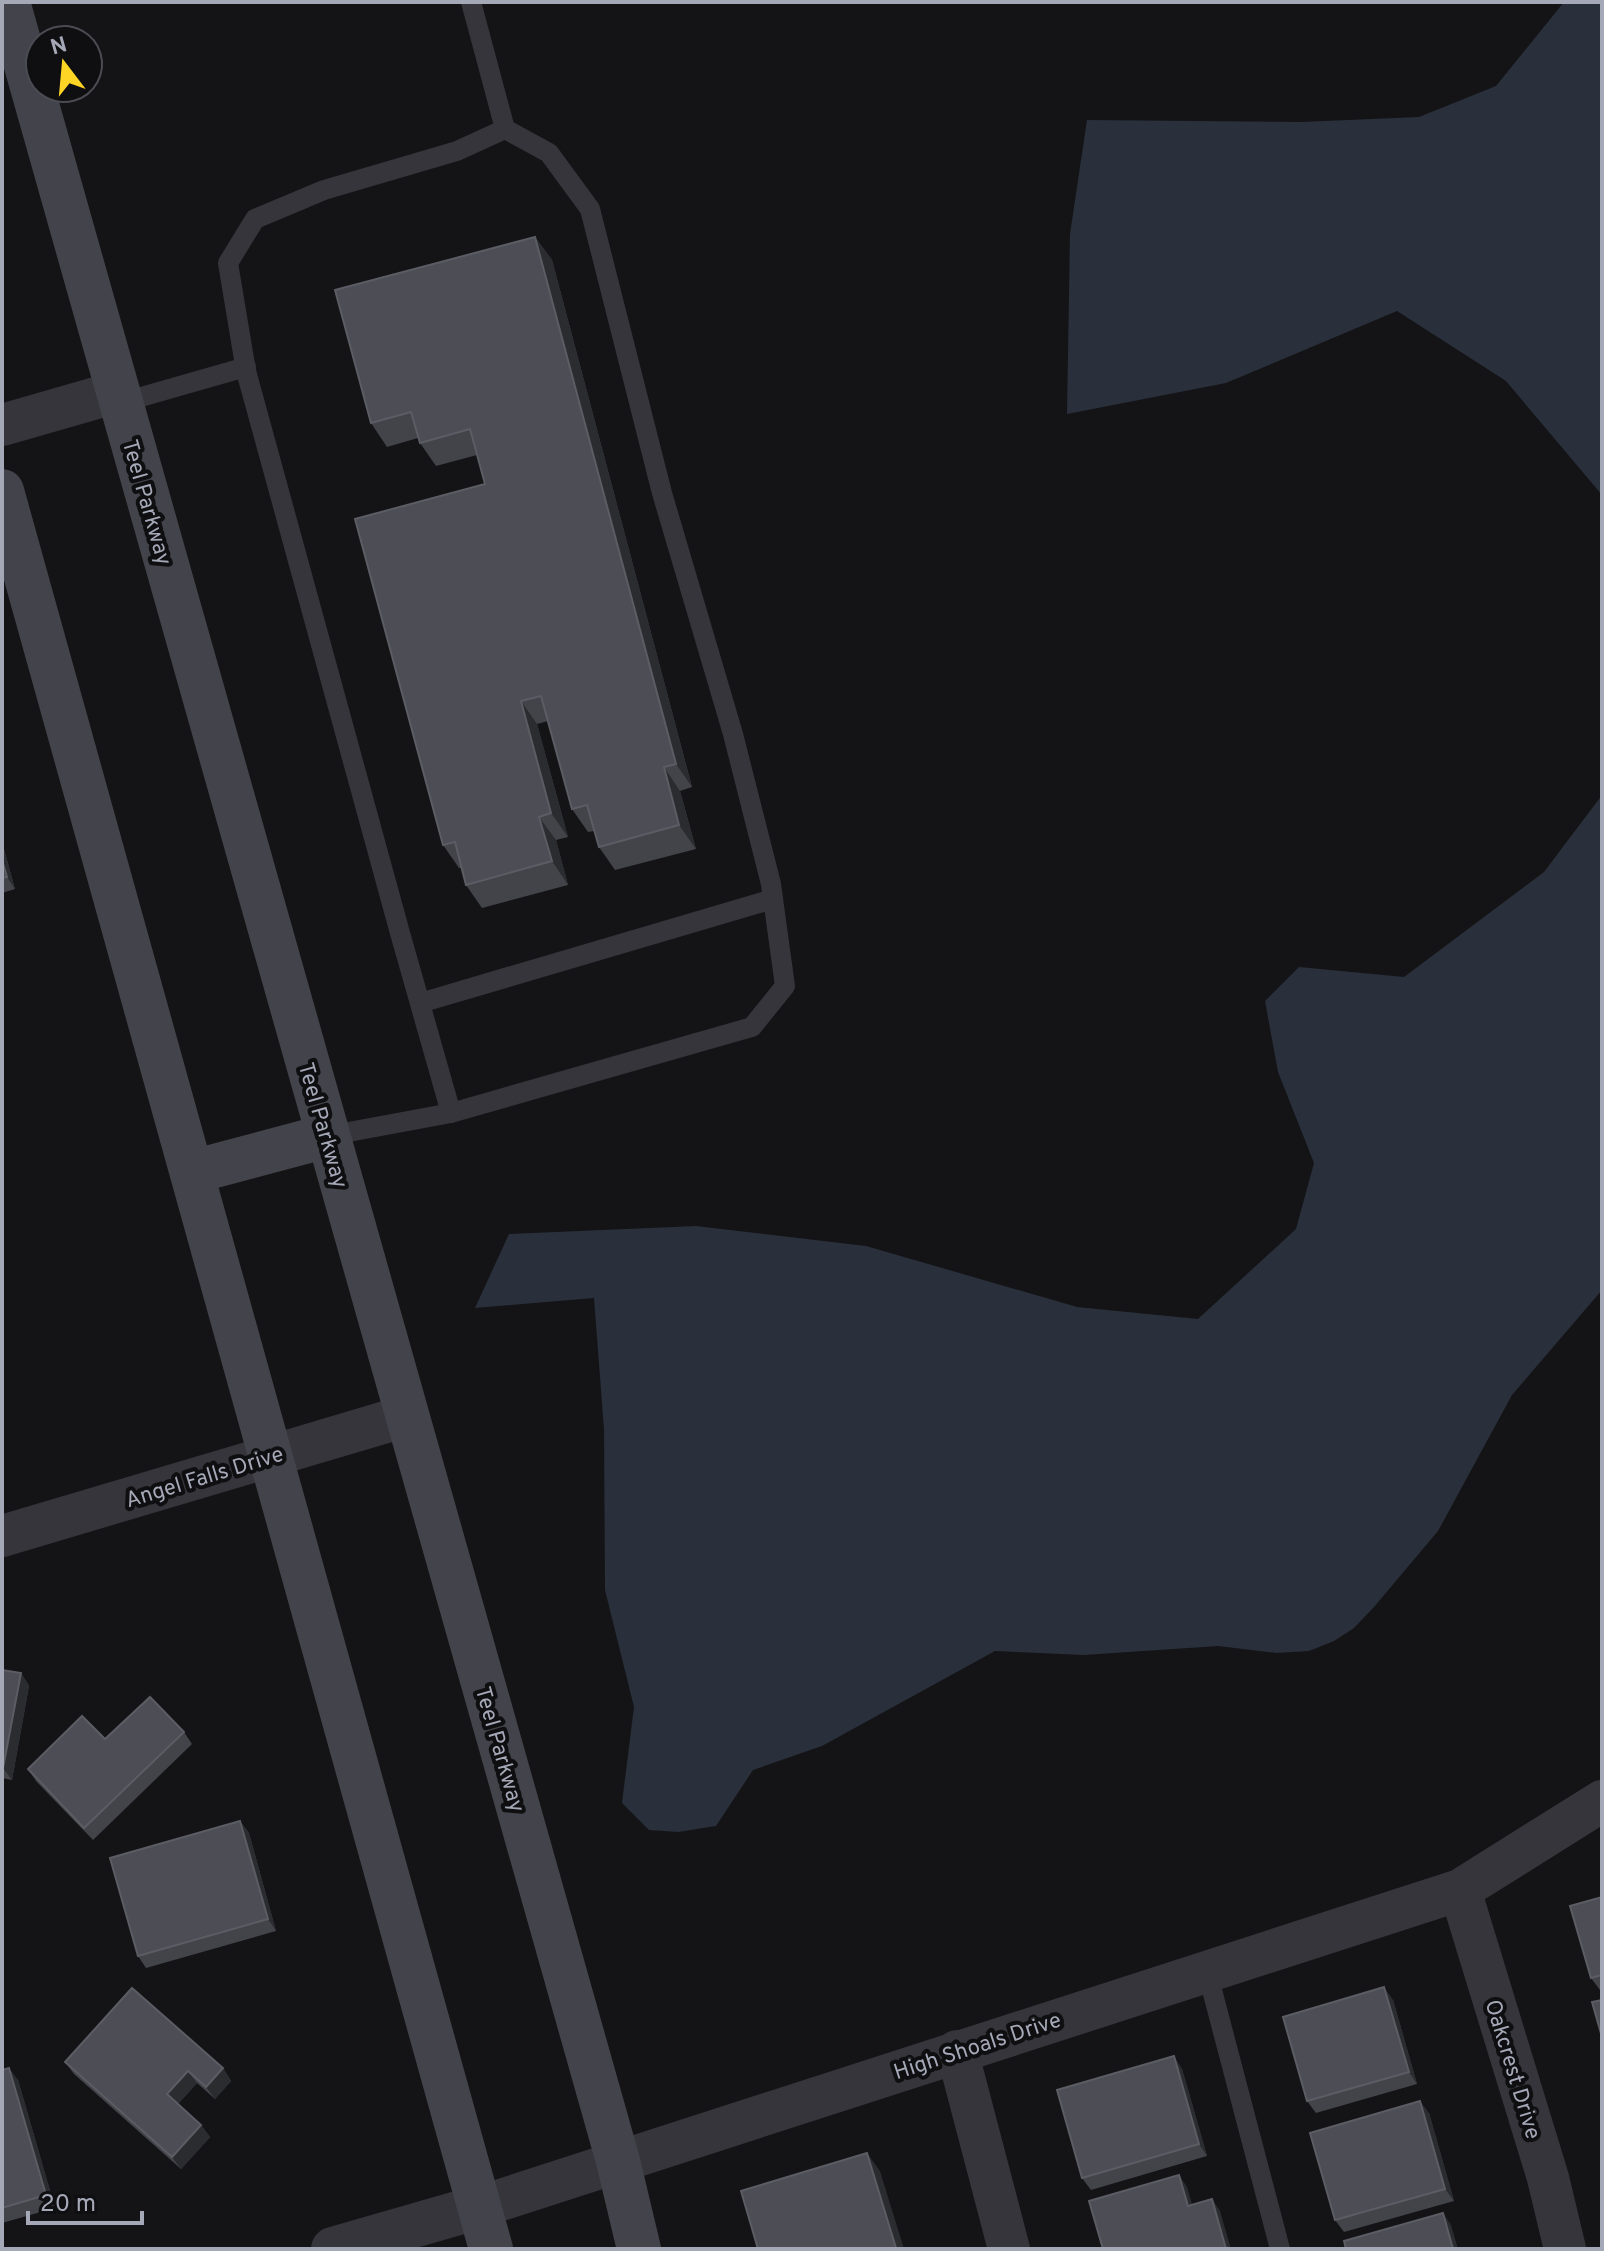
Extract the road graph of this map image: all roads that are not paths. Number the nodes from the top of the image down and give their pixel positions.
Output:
1 (8, 2) edge
2 (471, 2) edge
3 (505, 129) junction
4 (246, 367) junction
5 (118, 398) junction
6 (2, 425) edge
7 (2, 491) edge
8 (773, 899) junction
9 (420, 1003) junction
10 (451, 1113) junction
11 (327, 1136) junction
12 (192, 1172) junction
13 (406, 1416) junction
14 (271, 1456) junction
15 (2, 1536) edge
16 (1602, 1801) edge
17 (1460, 1890) junction
18 (1207, 1971) junction
19 (957, 2051) junction
20 (618, 2161) junction
21 (479, 2207) junction
22 (333, 2249) edge
23 (491, 2249) edge
24 (639, 2249) edge
25 (1009, 2249) edge
26 (1280, 2249) edge
27 (1565, 2249) edge

1 - 5 main road, Teel Parkway
2 - 3 lane
3 - 4 lane
3 - 8 lane
4 - 5 lane
4 - 9 lane
5 - 6 street
5 - 11 main road, Teel Parkway
7 - 12 main road
8 - 9 lane
8 - 10 lane
9 - 10 lane
10 - 11 lane
11 - 12 main road
11 - 13 main road, Teel Parkway
12 - 14 main road
13 - 14 street, Angel Falls Drive
13 - 20 main road, Teel Parkway
14 - 15 street, Angel Falls Drive
14 - 21 main road
16 - 17 street, High Shoals Drive
17 - 18 street, High Shoals Drive
17 - 27 street, Oakcrest Drive
18 - 19 street, High Shoals Drive
18 - 26 lane
19 - 20 street, High Shoals Drive
19 - 25 street
20 - 21 street, High Shoals Drive
20 - 24 main road, Teel Parkway
21 - 22 street, High Shoals Drive
21 - 23 main road

